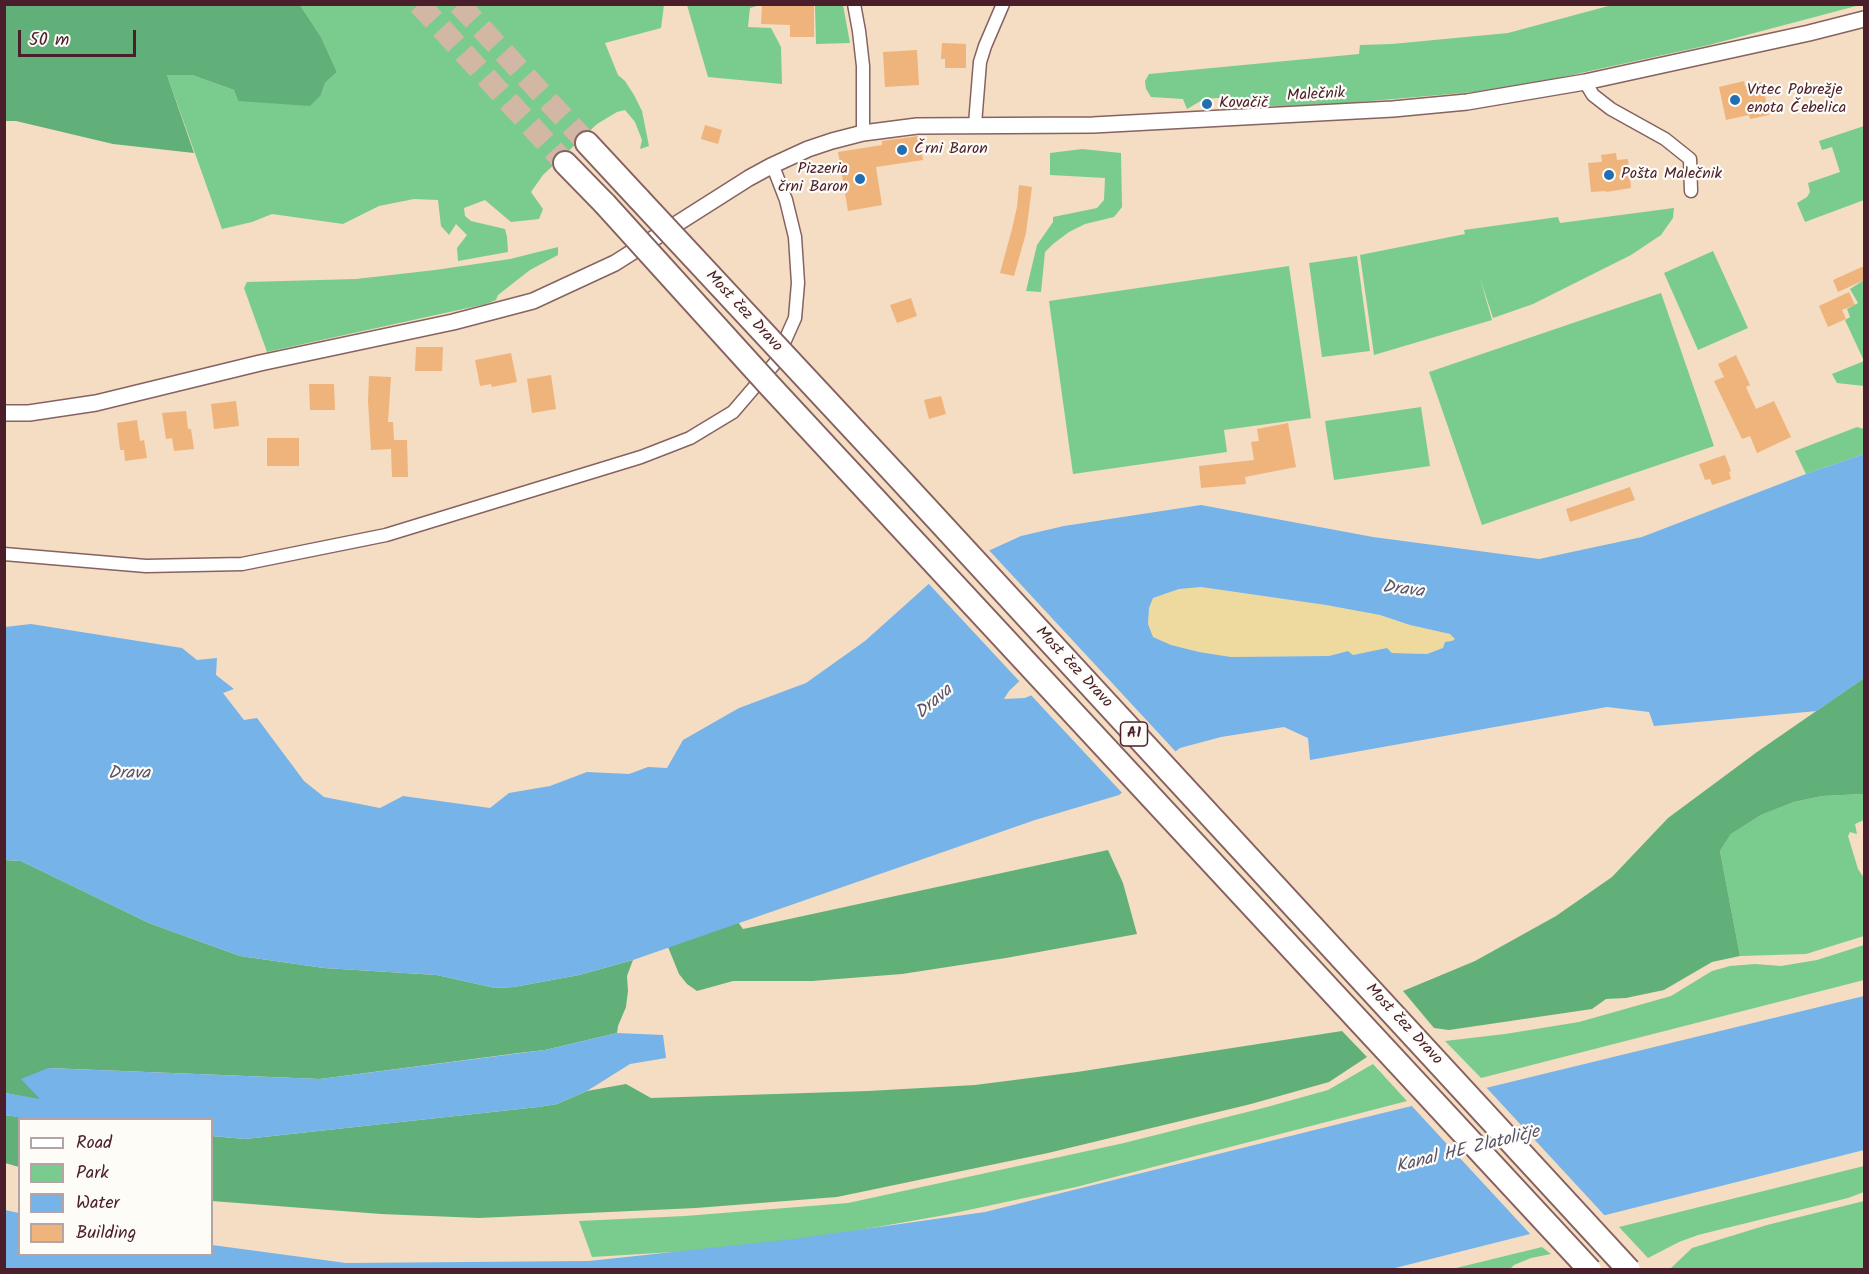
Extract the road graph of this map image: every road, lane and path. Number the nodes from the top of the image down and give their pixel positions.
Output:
1 (854, 4) edge
2 (1003, 4) edge
3 (1864, 19) edge
4 (1586, 82) junction
5 (975, 124) junction
6 (863, 133) junction
7 (587, 143) tunnel mouth
8 (565, 163) tunnel mouth
9 (771, 166) junction
10 (1691, 191) dead end
11 (4, 413) edge
12 (4, 554) edge
13 (1590, 1269) edge
14 (1629, 1269) edge

1 - 6 street
2 - 5 street
3 - 4 street, Malečnik
4 - 5 street, Malečnik
4 - 10 street
5 - 6 street, Malečnik
6 - 9 street, Malečnik
7 - 14 highway, Most čez Dravo / A1, bridge
8 - 13 highway, Most čez Dravo / A1, bridge
9 - 11 street, Malečnik
9 - 12 street

